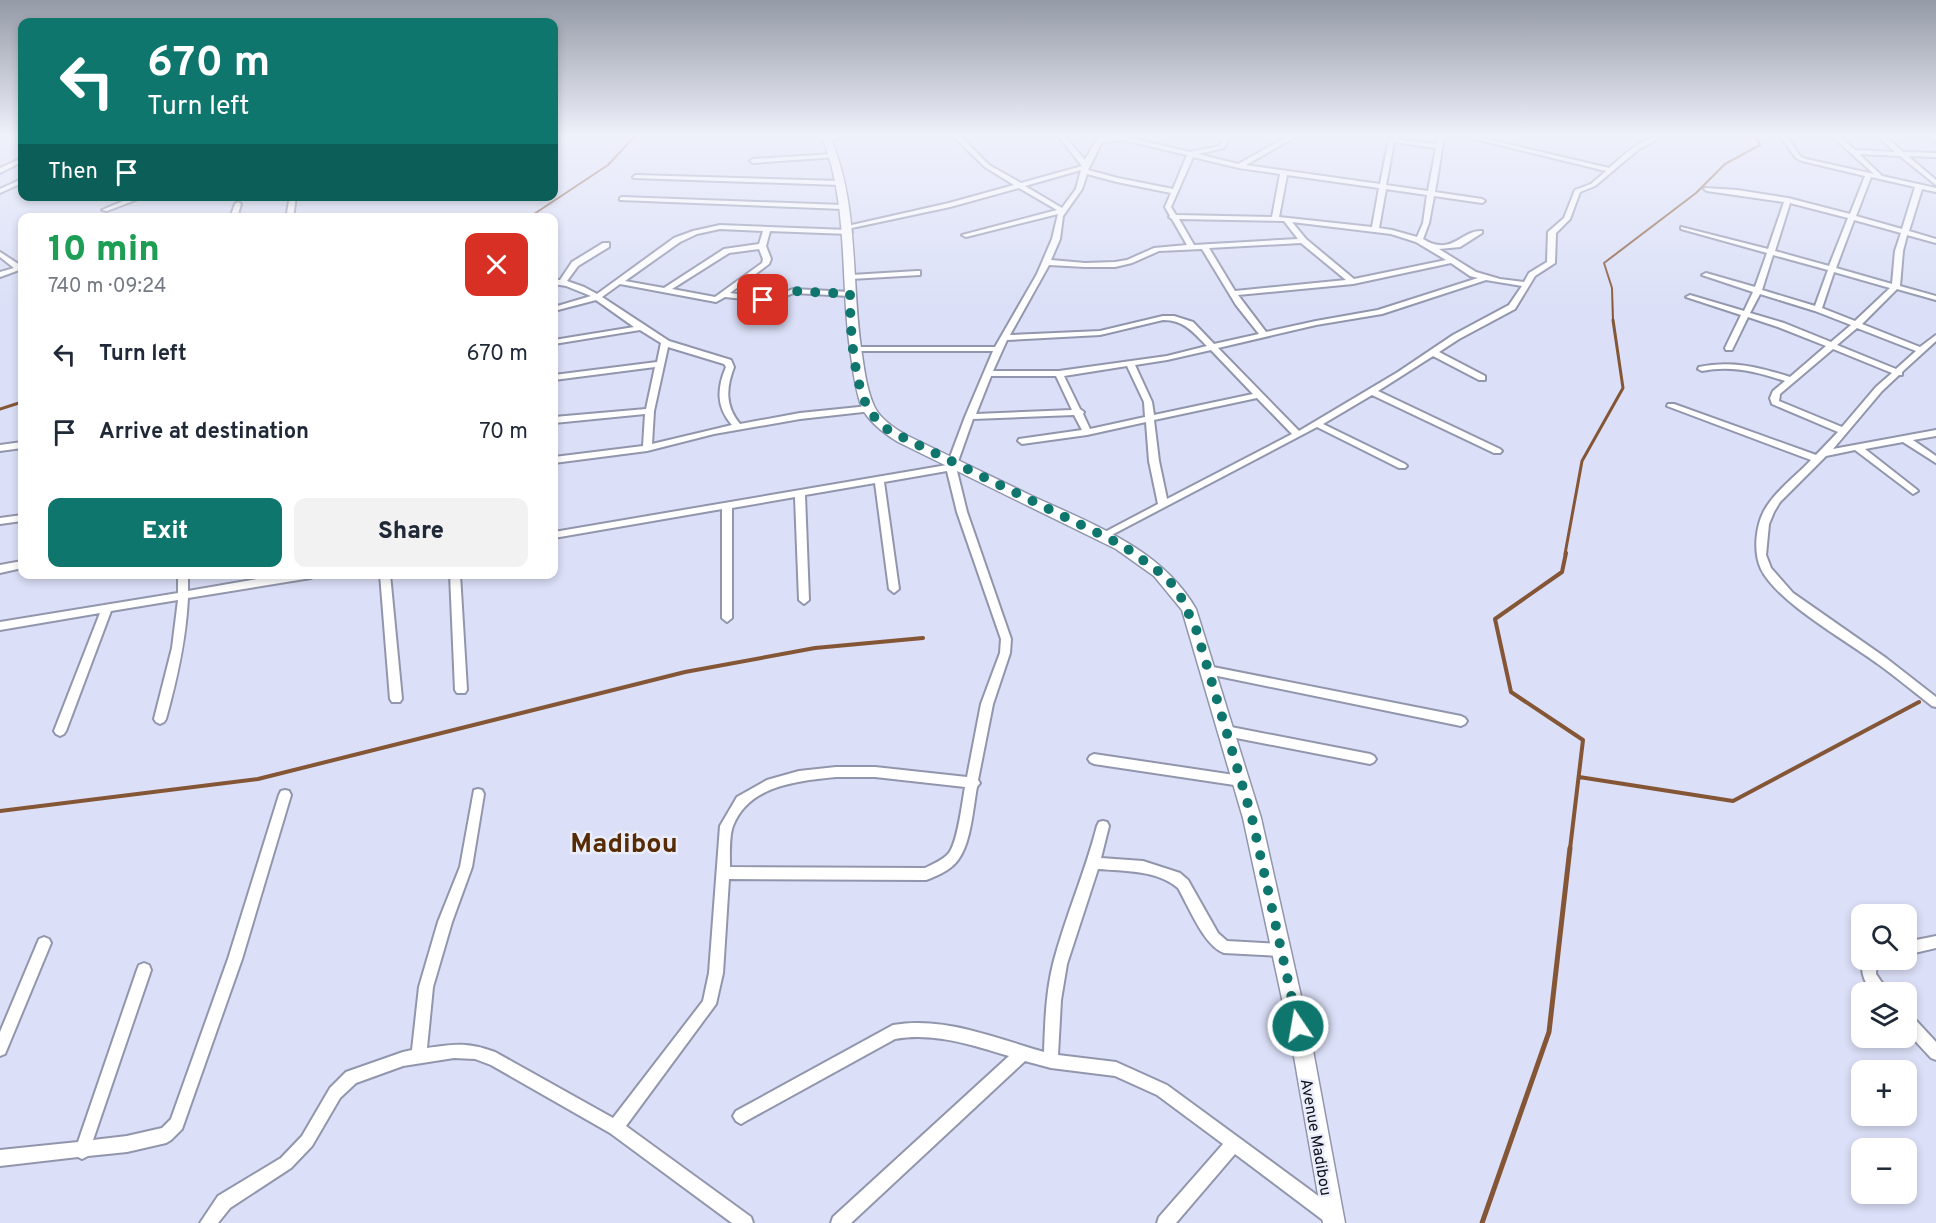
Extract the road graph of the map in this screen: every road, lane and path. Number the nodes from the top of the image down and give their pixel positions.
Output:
1 (841, 194) edge
2 (989, 194) edge
3 (1034, 194) edge
4 (1075, 194) edge
5 (1172, 194) edge
6 (1280, 194) edge
7 (1382, 194) edge
8 (1432, 194) edge
9 (1439, 194) edge
10 (1576, 194) edge
11 (1757, 194) edge
12 (1862, 194) edge
13 (1917, 194) edge
14 (621, 199) dead end
15 (1788, 200) junction
16 (129, 201) edge
17 (1482, 201) dead end
18 (238, 204) dead end
19 (843, 207) junction
20 (105, 210) dead end
21 (1062, 211) junction
22 (235, 213) edge
23 (1854, 216) junction
24 (1172, 217) junction
25 (1275, 218) junction
26 (1286, 219) junction
27 (1683, 228) dead end
28 (767, 230) junction
29 (848, 230) junction
30 (1375, 230) junction
31 (1480, 231) dead end
32 (1907, 233) junction
33 (966, 235) dead end
34 (1419, 240) junction
35 (1303, 241) junction
36 (1936, 241) edge
37 (606, 245) dead end
38 (762, 246) junction
39 (1204, 246) junction
40 (1192, 247) junction
41 (1431, 248) junction
42 (1770, 251) junction
43 (0, 254) edge
44 (1450, 261) junction
45 (1045, 262) junction
46 (18, 266) edge
47 (1831, 267) junction
48 (18, 269) edge
49 (917, 273) dead end
50 (0, 275) edge
51 (1706, 275) dead end
52 (851, 276) junction
53 (1484, 278) junction
54 (563, 281) junction
55 (558, 282) edge
56 (620, 282) junction
57 (1353, 282) junction
58 (1526, 284) junction
59 (1896, 286) junction
60 (667, 288) junction
61 (1758, 290) junction
62 (1233, 293) junction
63 (850, 294) junction
64 (725, 296) junction
65 (597, 297) junction
66 (1690, 297) dead end
67 (1936, 298) edge
68 (558, 308) edge
69 (1818, 309) junction
70 (1746, 313) junction
71 (1858, 323) junction
72 (640, 328) junction
73 (1264, 335) junction
74 (1936, 337) edge
75 (1003, 338) junction
76 (558, 341) edge
77 (665, 342) junction
78 (1833, 345) junction
79 (1212, 346) junction
80 (1729, 348) dead end
81 (854, 349) junction
82 (998, 349) junction
83 (1920, 350) junction
84 (1432, 352) junction
85 (659, 364) junction
86 (1131, 365) junction
87 (1702, 369) dead end
88 (988, 373) junction
89 (1899, 373) junction
90 (1059, 374) junction
91 (558, 377) edge
92 (1482, 378) dead end
93 (1791, 380) junction
94 (1371, 392) junction
95 (1259, 395) junction
96 (1671, 406) dead end
97 (869, 409) junction
98 (650, 411) junction
99 (1080, 412) junction
100 (969, 417) junction
101 (1149, 419) junction
102 (558, 420) edge
103 (1317, 424) junction
104 (737, 426) junction
105 (1087, 432) junction
106 (1843, 432) junction
107 (1936, 433) edge
108 (1298, 435) junction
109 (1905, 439) junction
110 (1022, 441) dead end
111 (18, 445) edge
112 (0, 447) edge
113 (647, 448) junction
114 (1858, 448) junction
115 (1497, 451) dead end
116 (1820, 456) junction
117 (558, 459) edge
118 (1936, 460) edge
119 (952, 464) junction
120 (1402, 466) dead end
121 (879, 481) junction
122 (1913, 491) dead end
123 (800, 493) junction
124 (1163, 504) junction
125 (727, 506) junction
126 (18, 519) edge
127 (0, 521) edge
128 (558, 534) edge
129 (1104, 536) junction
130 (18, 566) edge
131 (0, 569) edge
132 (183, 579) edge
133 (283, 579) edge
134 (386, 579) edge
135 (455, 579) edge
136 (894, 589) dead end
137 (184, 597) junction
138 (804, 600) dead end
139 (107, 608) junction
140 (727, 618) dead end
141 (0, 626) edge
142 (1208, 670) junction
143 (461, 690) dead end
144 (396, 699) dead end
145 (1936, 703) edge
146 (160, 719) dead end
147 (1461, 721) dead end
148 (60, 731) dead end
149 (1226, 731) junction
150 (1094, 759) dead end
151 (1371, 759) dead end
152 (1241, 782) junction
153 (974, 783) junction
154 (478, 794) dead end
155 (285, 795) dead end
156 (1103, 826) dead end
157 (1095, 863) junction
158 (723, 873) junction
159 (1936, 942) edge
160 (44, 943) dead end
161 (1917, 946) edge
162 (1282, 950) junction
163 (144, 970) dead end
164 (1917, 1032) edge
165 (0, 1049) edge
166 (1936, 1053) edge
167 (1022, 1054) junction
168 (419, 1056) junction
169 (1051, 1061) junction
170 (741, 1116) dead end
171 (615, 1128) junction
172 (1234, 1143) junction
173 (82, 1151) junction
174 (0, 1158) edge
175 (1332, 1219) edge
176 (208, 1223) edge
177 (745, 1223) edge
178 (839, 1223) edge
179 (1165, 1223) edge

1 - 19 street, Avenue Madibou
2 - 29 street
3 - 21 street
4 - 21 street
5 - 24 street
6 - 25 street
7 - 30 street
8 - 34 street
9 - 17 street
10 - 58 street
11 - 15 street
12 - 23 street
13 - 32 street
14 - 19 street
15 - 23 street
15 - 42 street
16 - 20 street
18 - 22 street
19 - 29 street, Avenue Madibou
21 - 33 street
21 - 45 street
23 - 32 street
23 - 47 street
24 - 25 street
24 - 40 street
25 - 26 street
26 - 30 street
26 - 35 street
27 - 42 street
28 - 29 street
28 - 38 street
28 - 56 street
29 - 52 street, Avenue Madibou
30 - 34 street
31 - 41 street
32 - 36 street
32 - 59 street
34 - 41 street
35 - 39 street
35 - 57 street
37 - 54 street
38 - 60 street
38 - 64 street
39 - 40 street
39 - 62 street
40 - 45 street
41 - 44 street
42 - 47 street
42 - 61 street
43 - 46 street
44 - 53 street
44 - 57 street
45 - 75 street
47 - 59 street
47 - 69 street
48 - 50 street
49 - 52 street
51 - 61 street
52 - 63 street, Avenue Madibou
53 - 58 street
53 - 73 street
54 - 55 street
54 - 65 street
56 - 60 street
56 - 65 street
57 - 62 street
58 - 84 street
59 - 67 street
59 - 71 street
60 - 64 street
61 - 69 street
61 - 70 street
62 - 73 street
63 - 64 street
63 - 81 street, Avenue Madibou
65 - 68 street
65 - 72 street
66 - 70 street
69 - 71 street
70 - 78 street
70 - 80 street
71 - 78 street
71 - 83 street
72 - 76 street
72 - 77 street
73 - 79 street
74 - 83 street
75 - 79 street
75 - 82 street
77 - 85 street
77 - 104 street
78 - 89 street
78 - 93 street
79 - 86 street
79 - 95 street
81 - 82 street
81 - 97 street, Avenue Madibou
82 - 88 street
83 - 89 street
84 - 92 street
84 - 94 street
85 - 91 street
85 - 98 street
86 - 90 street
86 - 101 street
87 - 93 street
88 - 90 street
88 - 100 street
89 - 106 street
90 - 99 street
93 - 106 street
94 - 103 street
94 - 115 street
95 - 101 street
95 - 108 street
96 - 116 street
97 - 104 street
97 - 119 street, Avenue Madibou
98 - 102 street
98 - 113 street
99 - 100 street
99 - 105 street
100 - 119 street
101 - 105 street
101 - 124 street
103 - 108 street
103 - 120 street
104 - 113 street
105 - 110 street
106 - 116 street
107 - 109 street
108 - 124 street
109 - 114 street
109 - 118 street
111 - 112 street
113 - 117 street
114 - 116 street
114 - 122 street
116 - 145 street
119 - 121 street
119 - 129 street, Avenue Madibou
119 - 153 street
121 - 123 street
121 - 136 street
123 - 125 street
123 - 138 street
124 - 129 street
125 - 128 street
125 - 140 street
126 - 127 street
129 - 142 street, Avenue Madibou
130 - 131 street
132 - 137 street
133 - 137 street
134 - 144 street
135 - 143 street
137 - 139 street
137 - 146 street
139 - 141 street
139 - 148 street
142 - 147 street
142 - 149 street, Avenue Madibou
149 - 151 street
149 - 152 street, Avenue Madibou
150 - 152 street
152 - 162 street, Avenue Madibou
153 - 158 street
153 - 158 street
154 - 168 street
155 - 173 street
156 - 157 street
157 - 162 street
157 - 169 street
158 - 171 street
159 - 161 street
160 - 165 street
162 - 175 street, Avenue Madibou
163 - 173 street
164 - 166 street
167 - 169 street
167 - 170 street
167 - 178 street
168 - 171 street
168 - 176 street
169 - 172 street
171 - 177 street
172 - 175 street
172 - 179 street
173 - 174 street

